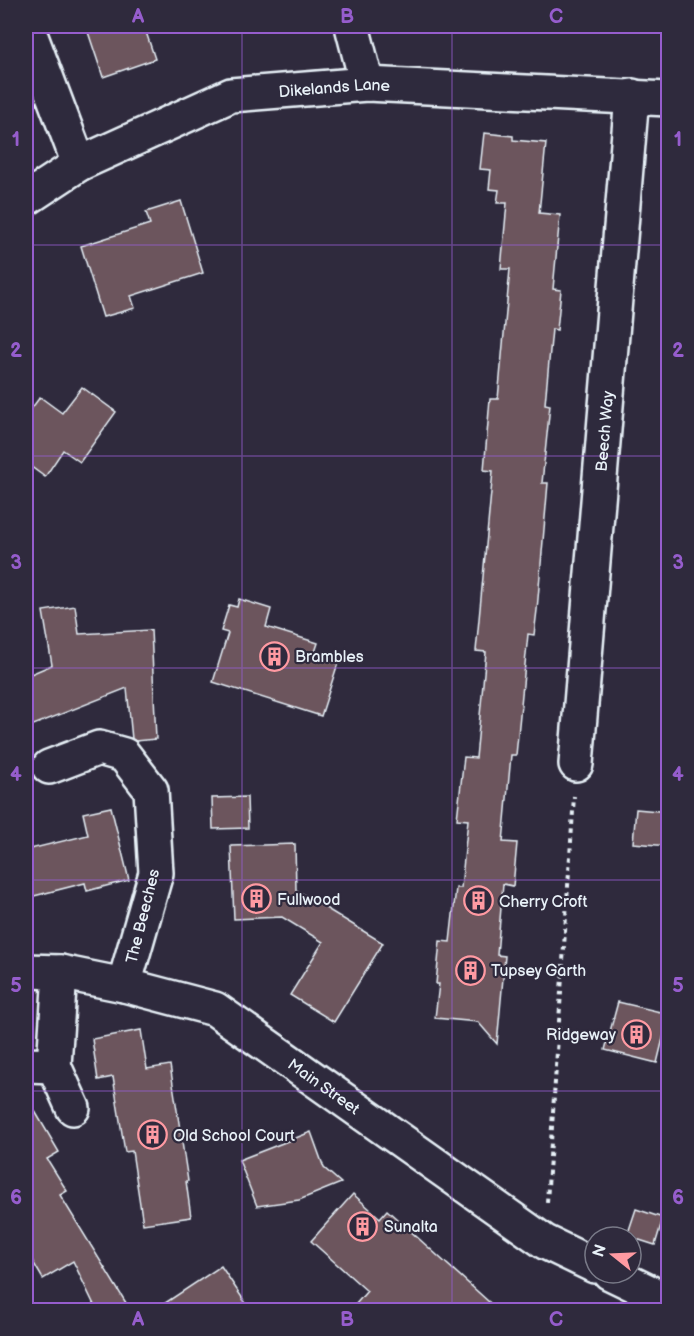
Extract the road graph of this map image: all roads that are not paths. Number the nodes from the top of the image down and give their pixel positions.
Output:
1 (27, 26) edge
2 (352, 26) edge
3 (367, 84) junction
4 (632, 96) junction
5 (669, 99) edge
6 (79, 164) junction
7 (26, 199) edge
8 (576, 764) road end
9 (49, 767) dead end
10 (26, 971) edge
11 (60, 972) junction
12 (124, 985) junction
13 (40, 1065) edge
14 (73, 1108) dead end
15 (583, 1260) edge
16 (636, 1285) edge
17 (669, 1300) edge

1 - 6 street
2 - 3 street
3 - 4 street, Dikelands Lane
3 - 6 street, Dikelands Lane
4 - 5 street, Dikelands Lane
4 - 8 street, Beech Way
6 - 7 street, Dikelands Lane
9 - 12 street, The Beeches
10 - 11 street, Main Street
11 - 12 street, Main Street
11 - 13 street
12 - 15 street, Main Street
13 - 14 street
16 - 17 street

